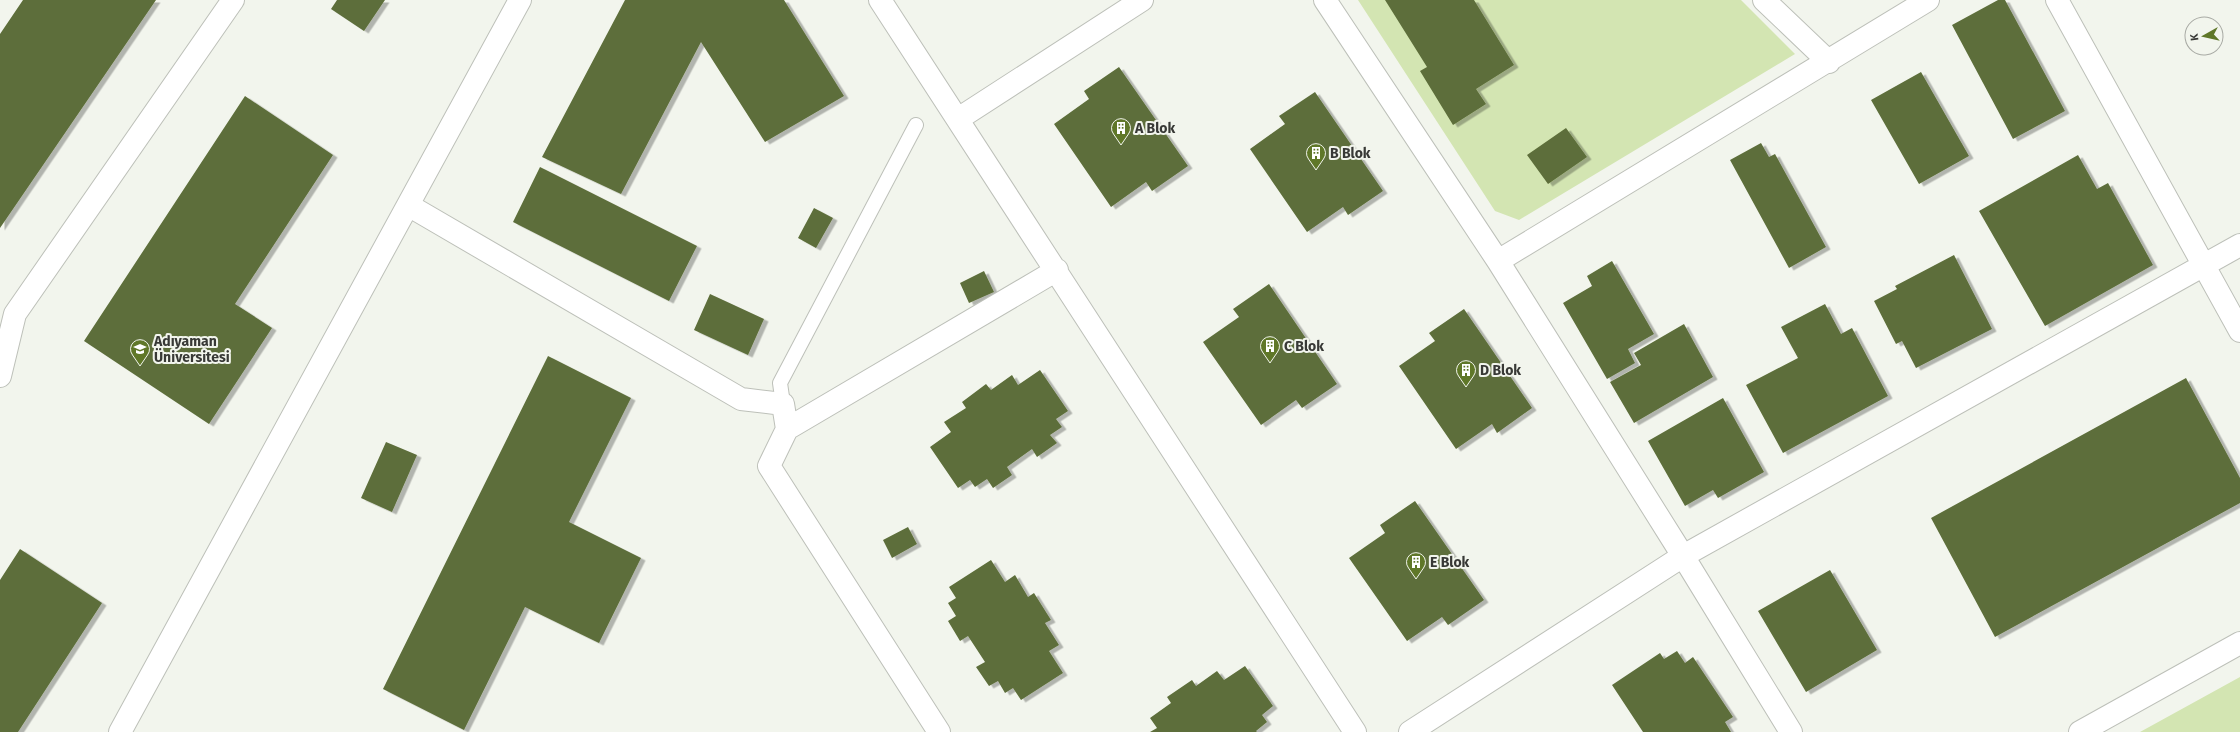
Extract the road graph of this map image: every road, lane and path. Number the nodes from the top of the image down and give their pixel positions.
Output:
1 (232, 0) edge
2 (520, 0) edge
3 (880, 0) edge
4 (1142, 0) edge
5 (1325, 0) edge
6 (1764, 0) edge
7 (1928, 0) edge
8 (2057, 0) edge
9 (1829, 62) junction
10 (958, 119) junction
11 (916, 125) dead end
12 (408, 205) junction
13 (2240, 245) edge
14 (1498, 261) junction
15 (2204, 267) junction
16 (1057, 270) junction
17 (2240, 331) edge
18 (0, 376) edge
19 (783, 404) junction
20 (787, 429) junction
21 (1683, 556) junction
22 (2240, 643) edge
23 (120, 732) edge
24 (939, 732) edge
25 (1355, 732) edge
26 (1410, 732) edge
27 (1790, 732) edge
28 (2080, 732) edge

1 - 18 street
2 - 12 street
3 - 10 street
4 - 10 street
5 - 14 street
6 - 9 street
7 - 9 street
8 - 15 street
9 - 14 street
10 - 16 street
11 - 19 lane
12 - 19 street
12 - 23 street
13 - 15 street
14 - 21 street
15 - 17 street
15 - 21 street
16 - 20 street
16 - 25 street
19 - 20 street
20 - 24 street
21 - 26 street
21 - 27 street
22 - 28 street

